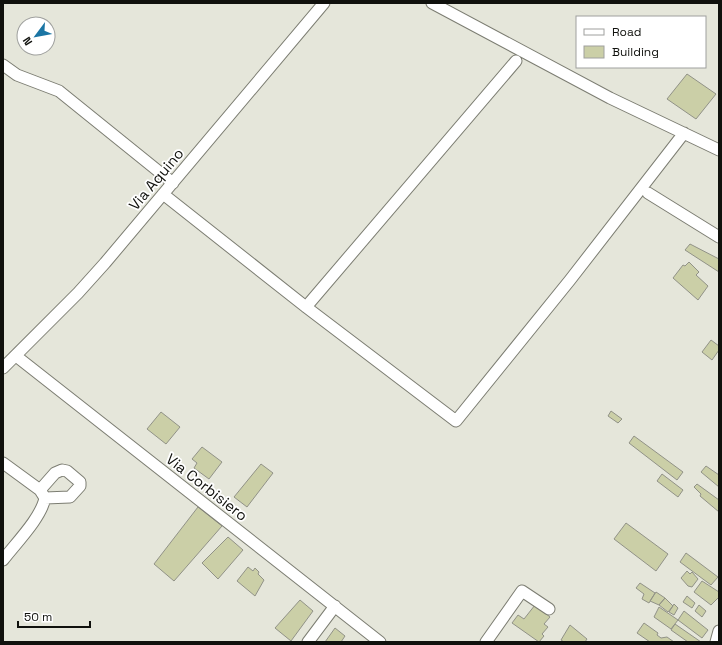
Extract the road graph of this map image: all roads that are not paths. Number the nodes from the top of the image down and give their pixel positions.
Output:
1 (324, 3) edge
2 (432, 3) edge
3 (516, 61) dead end
4 (3, 65) edge
5 (684, 133) junction
6 (719, 150) edge
7 (173, 183) junction
8 (648, 193) dead end
9 (163, 194) junction
10 (719, 237) edge
11 (306, 307) junction
12 (8, 361) edge
13 (3, 463) edge
14 (3, 560) edge
15 (334, 606) junction
16 (549, 609) dead end
17 (719, 631) edge
18 (308, 642) edge
19 (380, 642) edge
20 (486, 642) edge
21 (716, 642) edge

1 - 7 street, Via Aquino
2 - 5 street
3 - 11 street
4 - 7 street
5 - 6 street
5 - 11 street
7 - 9 street, Via Aquino
8 - 10 street
9 - 11 street
9 - 12 street, Via Aquino
12 - 15 street, Via Corbisiero
13 - 14 street
15 - 18 street
15 - 19 street, Via Corbisiero
16 - 20 street
17 - 21 street

